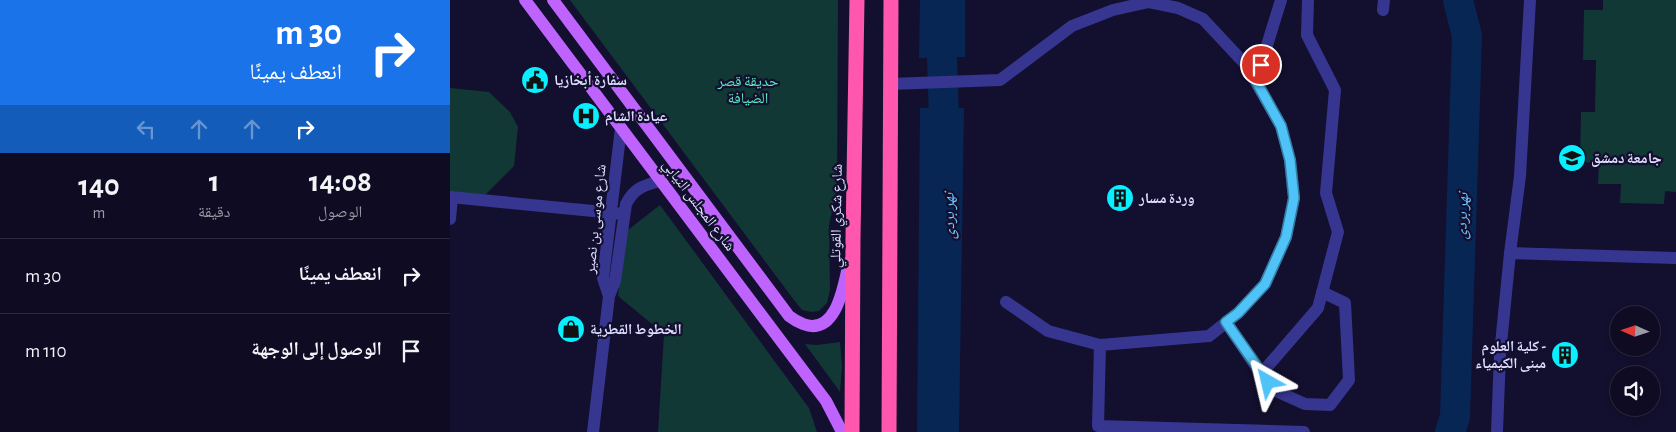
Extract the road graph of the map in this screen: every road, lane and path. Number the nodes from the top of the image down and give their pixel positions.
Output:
1 (525, 0) edge
2 (553, 0) edge
3 (857, 0) edge
4 (891, 0) edge
5 (1281, 0) edge
6 (1308, 0) edge
7 (1530, 0) edge
8 (1256, 81) junction
9 (890, 84) junction
10 (621, 128) junction
11 (661, 181) junction
12 (451, 197) edge
13 (611, 213) junction
14 (624, 214) junction
15 (450, 219) edge
16 (853, 250) junction
17 (1510, 253) junction
18 (1676, 258) edge
19 (1322, 292) junction
20 (609, 296) junction
21 (1006, 302) dead end
22 (1226, 322) junction
23 (1100, 345) junction
24 (1261, 374) junction
25 (1107, 429) edge
26 (594, 432) edge
27 (842, 432) edge
28 (852, 432) edge
29 (889, 432) edge
30 (1304, 432) edge
31 (1497, 432) edge

1 - 10 main road, شارع المجلس النيابي
2 - 16 main road, شارع المجلس النيابي
3 - 16 highway, شارع شكري القوتلي
4 - 9 highway
5 - 8 street
6 - 19 street
7 - 17 street
8 - 9 street
8 - 22 street
9 - 29 highway
10 - 11 main road, شارع المجلس النيابي
10 - 13 street, شارع موسى بن نصير
11 - 14 street
11 - 27 main road, شارع المجلس النيابي
12 - 13 street
12 - 15 street
13 - 14 street
13 - 20 street, شارع موسى بن نصير
14 - 20 street
16 - 28 highway, شارع شكري القوتلي
17 - 18 street
17 - 31 street
19 - 24 street
19 - 24 street
20 - 26 street, شارع موسى بن نصير
21 - 23 street
22 - 23 street
22 - 24 street
23 - 25 street
25 - 30 street

